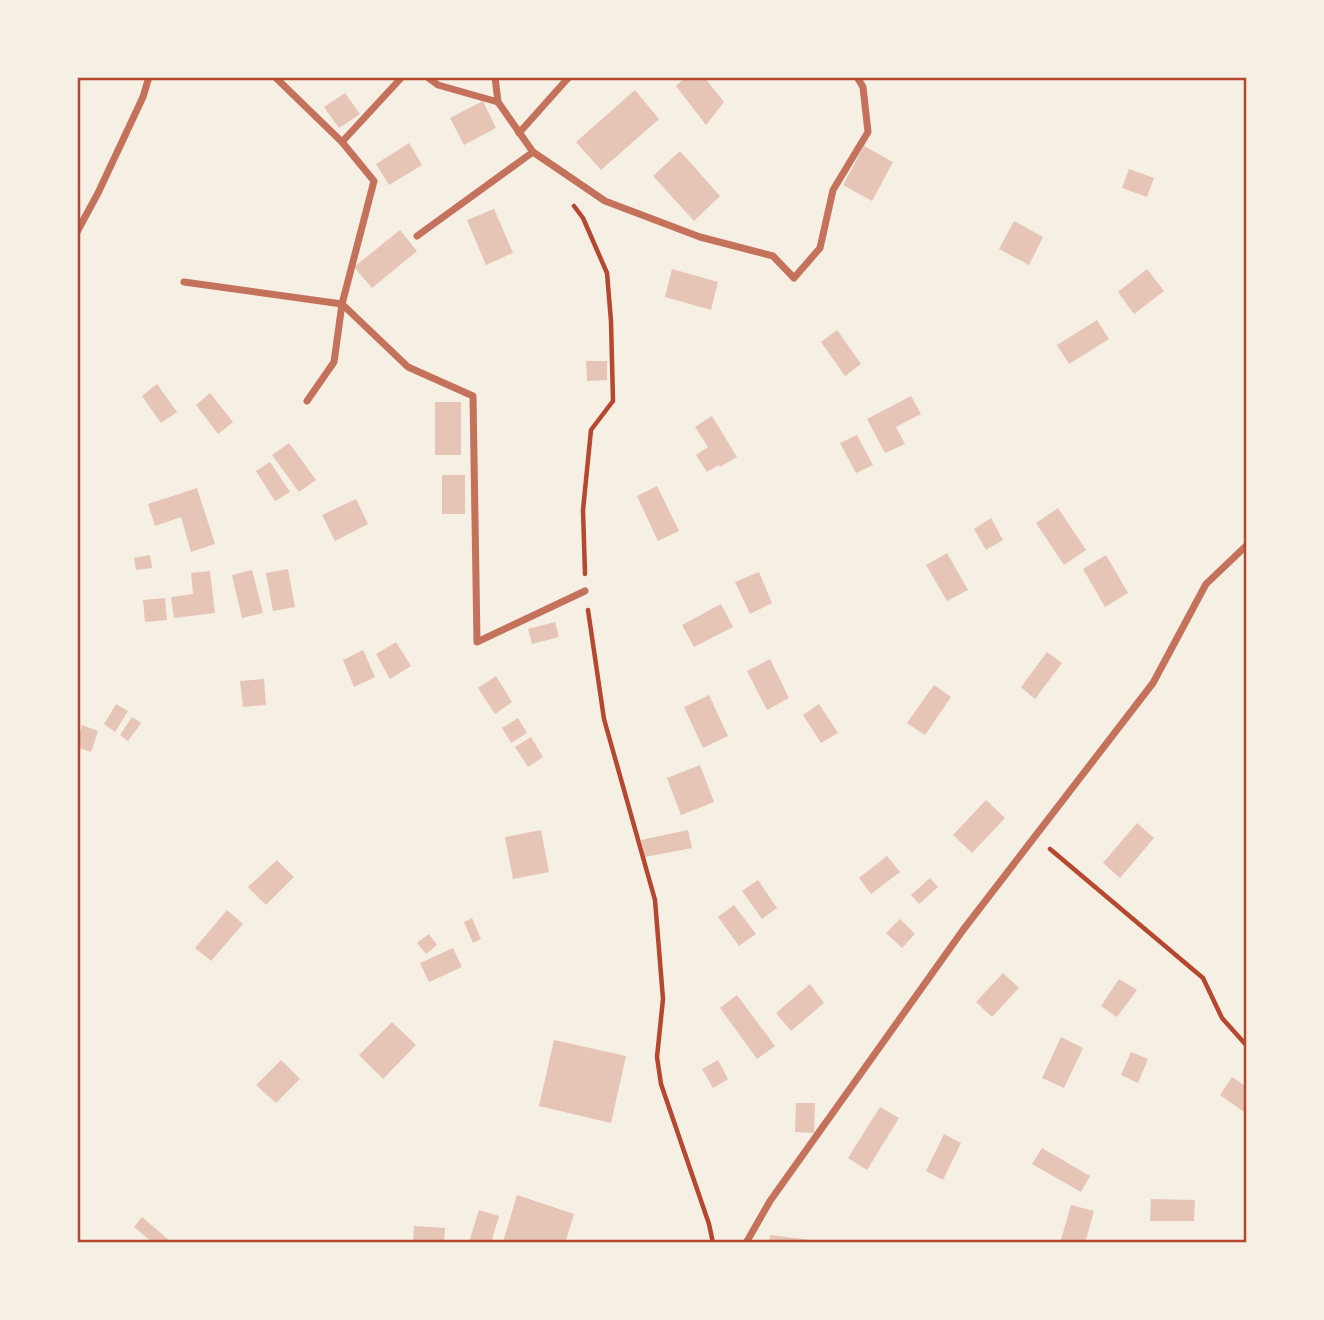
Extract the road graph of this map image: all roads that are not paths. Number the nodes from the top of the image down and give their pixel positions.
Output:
1 (149, 77) edge
2 (275, 77) edge
3 (402, 77) edge
4 (428, 77) edge
5 (495, 77) edge
6 (569, 77) edge
7 (857, 77) edge
8 (498, 102) junction
9 (519, 133) junction
10 (342, 142) junction
11 (533, 152) junction
12 (77, 232) edge
13 (417, 236) dead end
14 (184, 282) dead end
15 (342, 304) junction
16 (307, 401) dead end
17 (1247, 545) edge
18 (585, 591) road end
19 (746, 1243) edge

1 - 12 street
2 - 10 street
3 - 10 street
4 - 8 street
5 - 8 street
6 - 9 street
7 - 11 street
8 - 9 street
9 - 11 street
10 - 15 street
11 - 13 street
14 - 15 street
15 - 16 street
15 - 18 street
17 - 19 street

